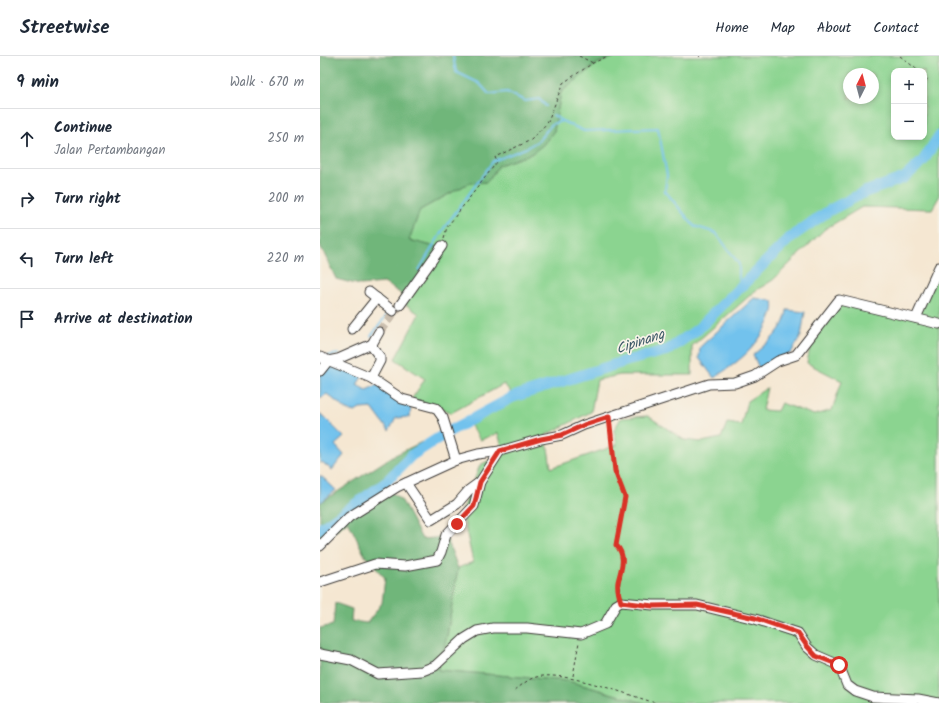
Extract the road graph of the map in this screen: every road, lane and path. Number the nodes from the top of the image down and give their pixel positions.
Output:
1 (579, 56) edge
2 (608, 56) edge
3 (900, 56) edge
4 (594, 63) junction
5 (915, 68) edge
6 (442, 246) joint
7 (939, 267) edge
8 (369, 292) dead end
9 (377, 298) junction
10 (916, 318) junction
11 (939, 324) edge
12 (352, 329) dead end
13 (379, 332) tunnel mouth
14 (372, 344) junction
15 (323, 358) edge
16 (320, 371) edge
17 (370, 378) junction
18 (609, 417) junction
19 (500, 451) junction
20 (456, 460) junction
21 (480, 482) junction
22 (406, 483) junction
23 (320, 546) edge
24 (320, 582) edge
25 (621, 602) junction
26 (581, 634) junction
27 (320, 654) edge
28 (572, 677) junction
29 (515, 690) dead end
30 (656, 703) edge
31 (938, 703) edge

1 - 4 path
2 - 4 path
3 - 5 path
4 - 6 path
6 - 9 street
7 - 10 street
8 - 9 street
9 - 12 street
10 - 11 street
10 - 18 street
13 - 14 street
14 - 15 street
14 - 17 street
15 - 16 street
15 - 17 street
17 - 20 street
18 - 19 street
18 - 25 path
19 - 20 street
19 - 21 street
20 - 22 street
21 - 22 street
21 - 24 street
22 - 23 street
25 - 26 street
25 - 31 street
26 - 27 street
26 - 28 path
28 - 29 path
28 - 30 path

